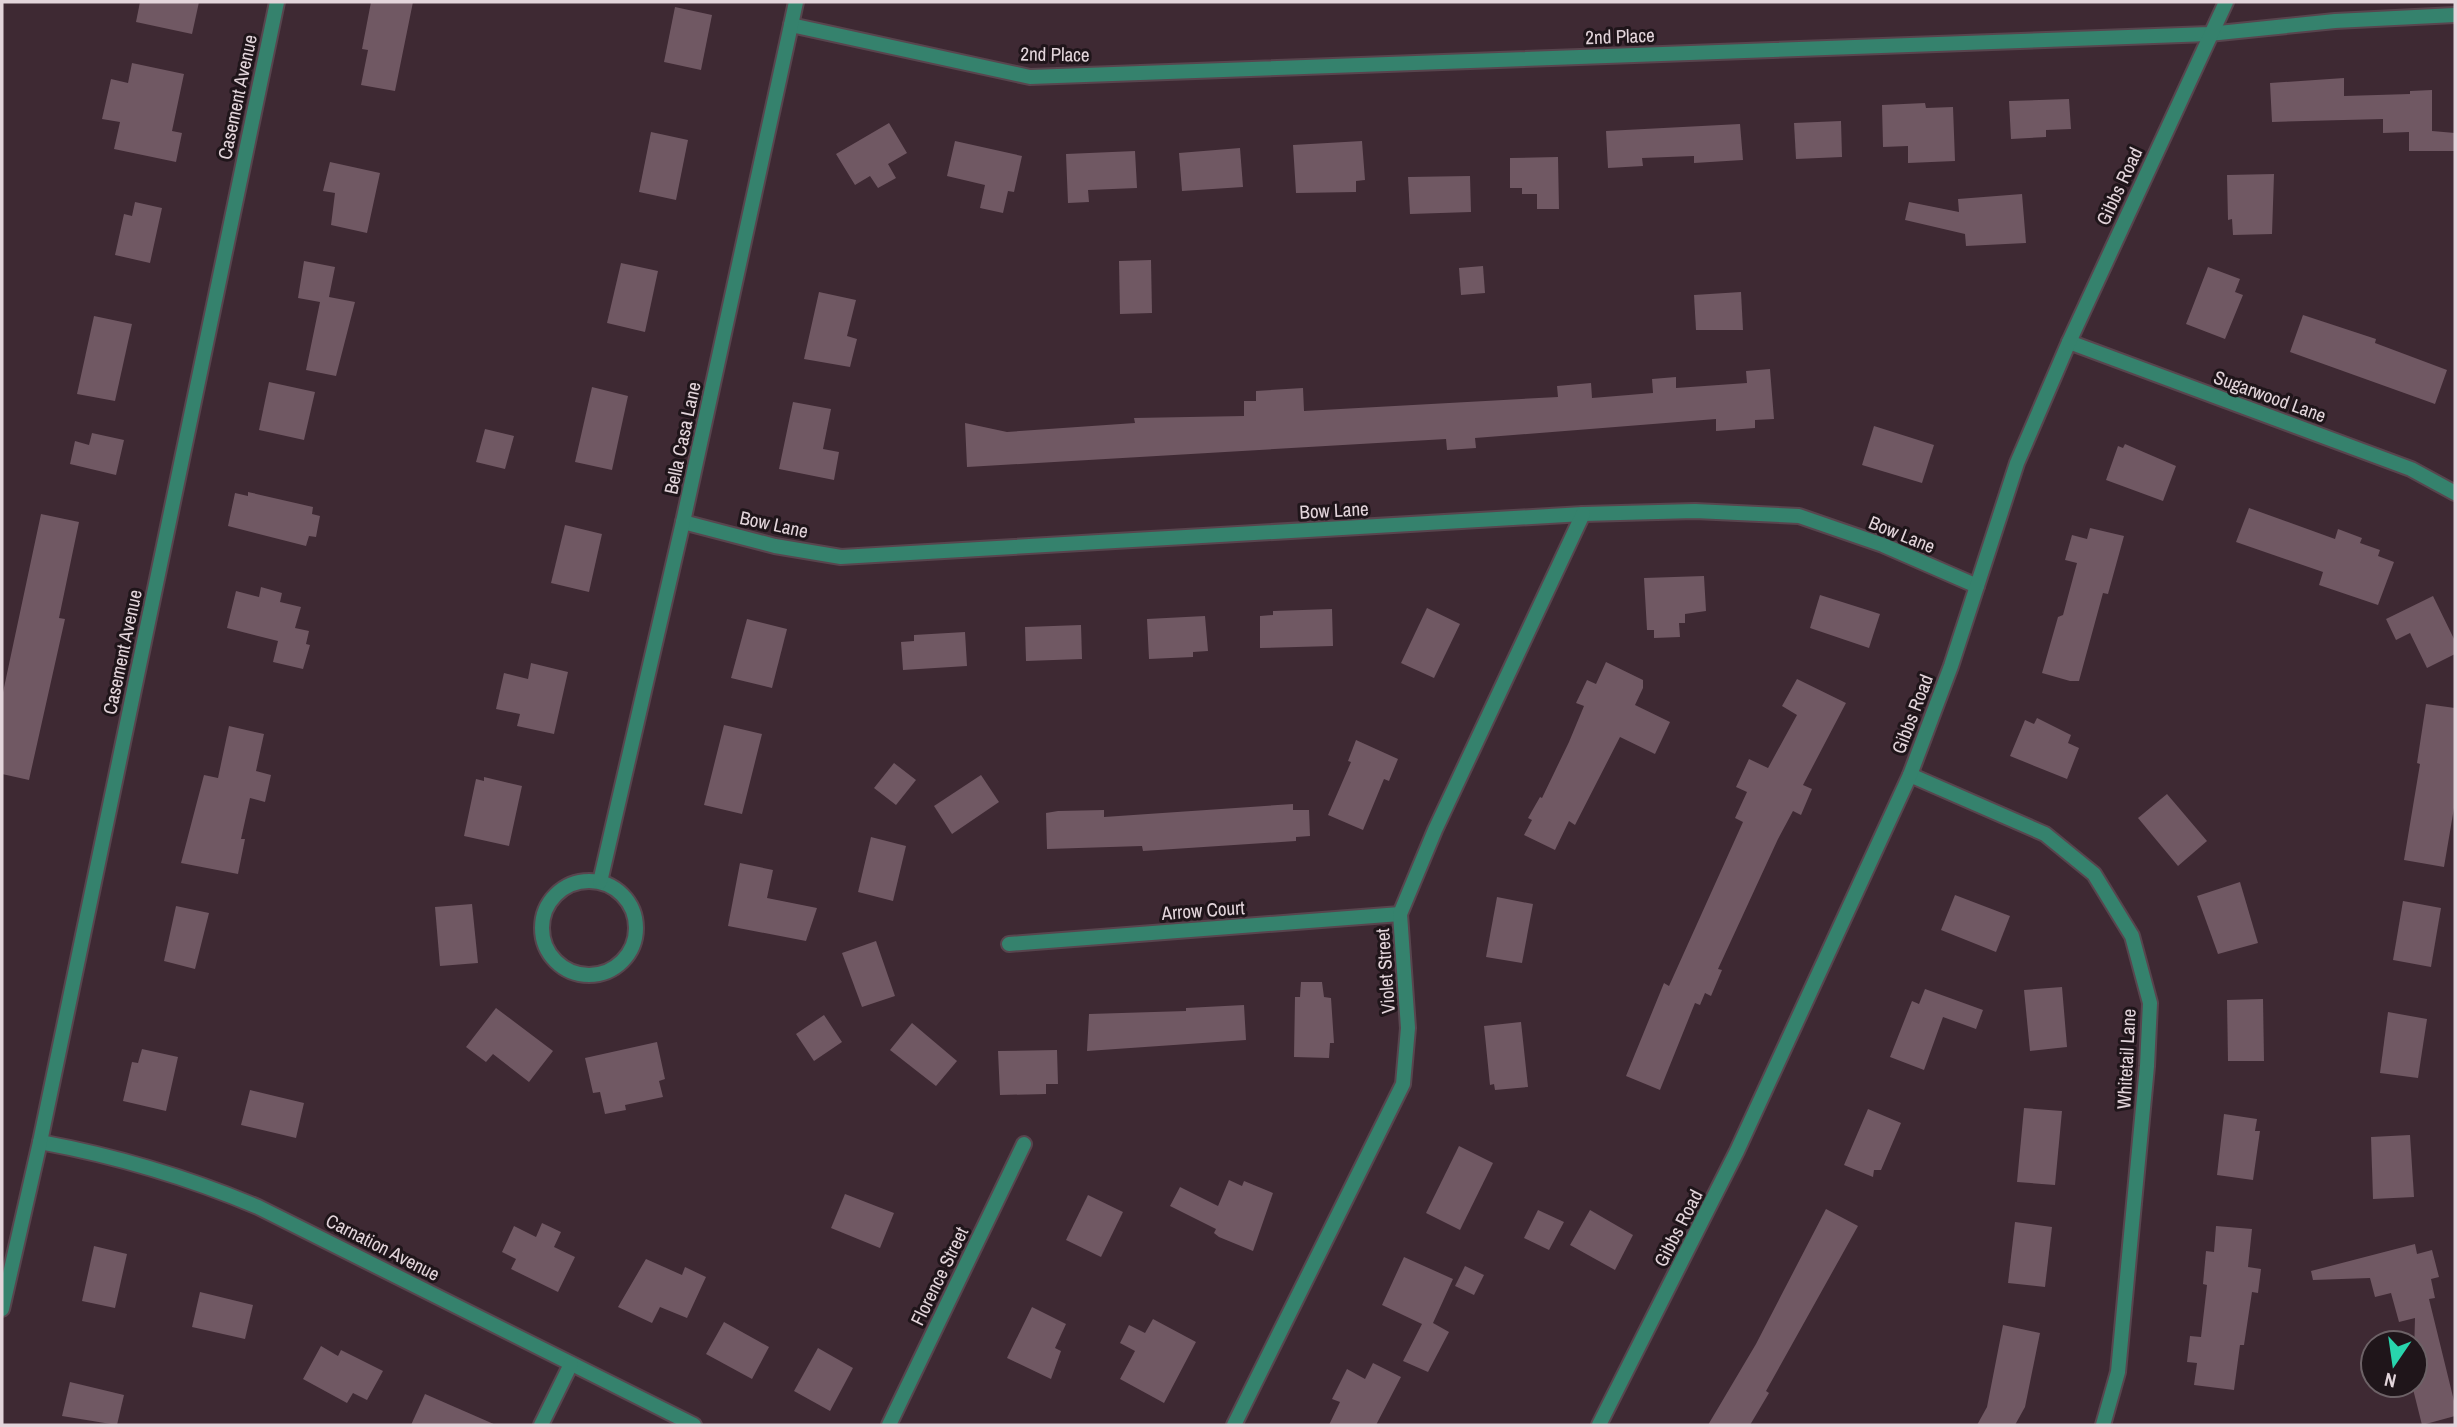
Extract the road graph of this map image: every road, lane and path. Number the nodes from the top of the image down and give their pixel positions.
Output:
1 (277, 2) edge
2 (796, 2) edge
3 (2226, 2) edge
4 (2455, 15) edge
5 (791, 24) junction
6 (2209, 34) junction
7 (2069, 342) junction
8 (2455, 493) edge
9 (1583, 514) junction
10 (683, 522) junction
11 (1977, 586) junction
12 (1910, 775) junction
13 (600, 882) junction
14 (1400, 914) junction
15 (1009, 944) dead end
16 (40, 1142) junction
17 (1024, 1143) dead end
18 (2, 1309) edge
19 (571, 1364) junction
20 (541, 1425) edge
21 (694, 1425) edge
22 (889, 1425) edge
23 (1234, 1425) edge
24 (1599, 1425) edge
25 (2103, 1425) edge

1 - 16 street, Casement Avenue
2 - 5 street, Bella Casa Lane
3 - 6 street, Gibbs Road
4 - 6 street, 2nd Place
5 - 6 street, 2nd Place
5 - 10 street, Bella Casa Lane
6 - 7 street, Gibbs Road
7 - 8 street, Sugarwood Lane
7 - 11 street, Gibbs Road
9 - 10 street, Bow Lane
9 - 11 street, Bow Lane
9 - 14 street, Violet Street
10 - 13 street, Bella Casa Lane
11 - 12 street, Gibbs Road
12 - 24 street, Gibbs Road
12 - 25 street, Whitetail Lane
13 - 13 street
14 - 15 street, Arrow Court
14 - 23 street, Violet Street
16 - 18 street, Casement Avenue
16 - 19 street, Carnation Avenue
17 - 22 street, Florence Street
19 - 20 street
19 - 21 street, Carnation Avenue

